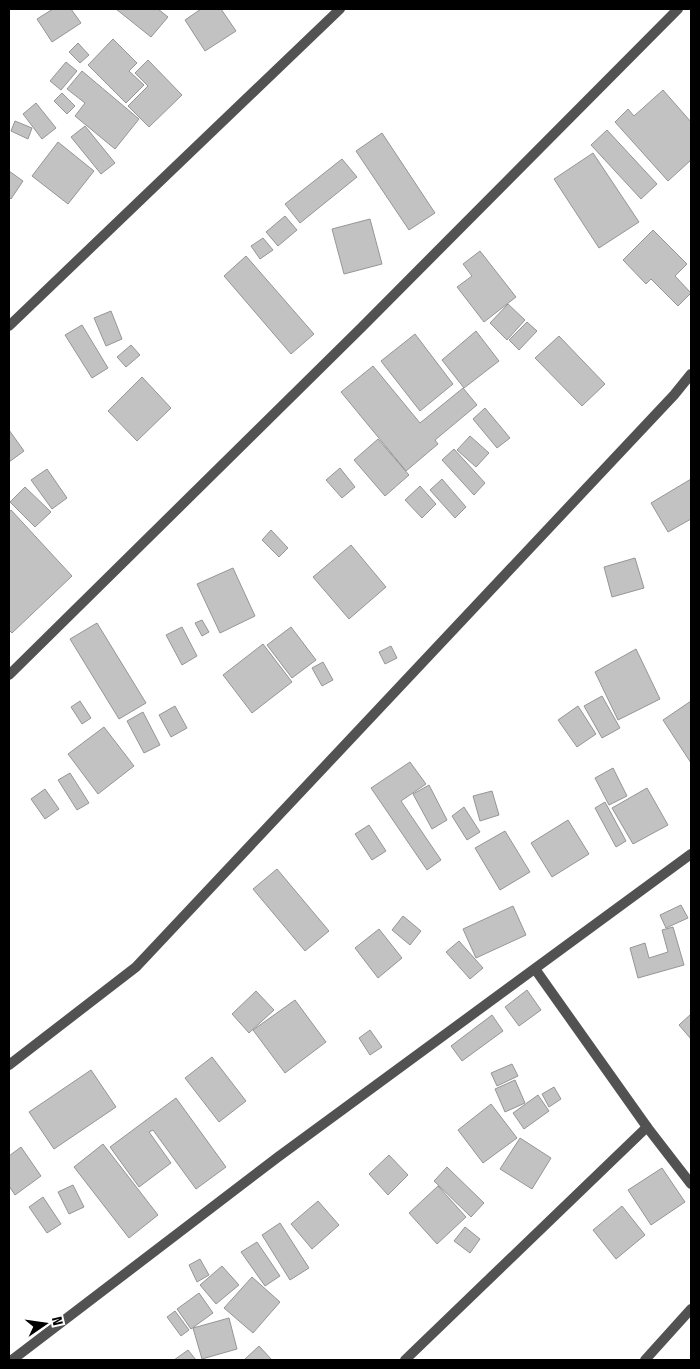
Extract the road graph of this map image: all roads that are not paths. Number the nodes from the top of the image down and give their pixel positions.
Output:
1 (340, 9) edge
2 (678, 9) edge
3 (9, 326) edge
4 (691, 374) edge
5 (9, 675) edge
6 (691, 854) edge
7 (535, 969) junction
8 (9, 1065) edge
9 (647, 1127) junction
10 (691, 1184) edge
11 (691, 1309) edge
12 (12, 1360) edge
13 (405, 1360) edge
14 (645, 1360) edge

1 - 3 street
2 - 5 street
4 - 8 street
6 - 7 street
7 - 9 street
7 - 12 street
9 - 10 street
9 - 13 street
11 - 14 street

